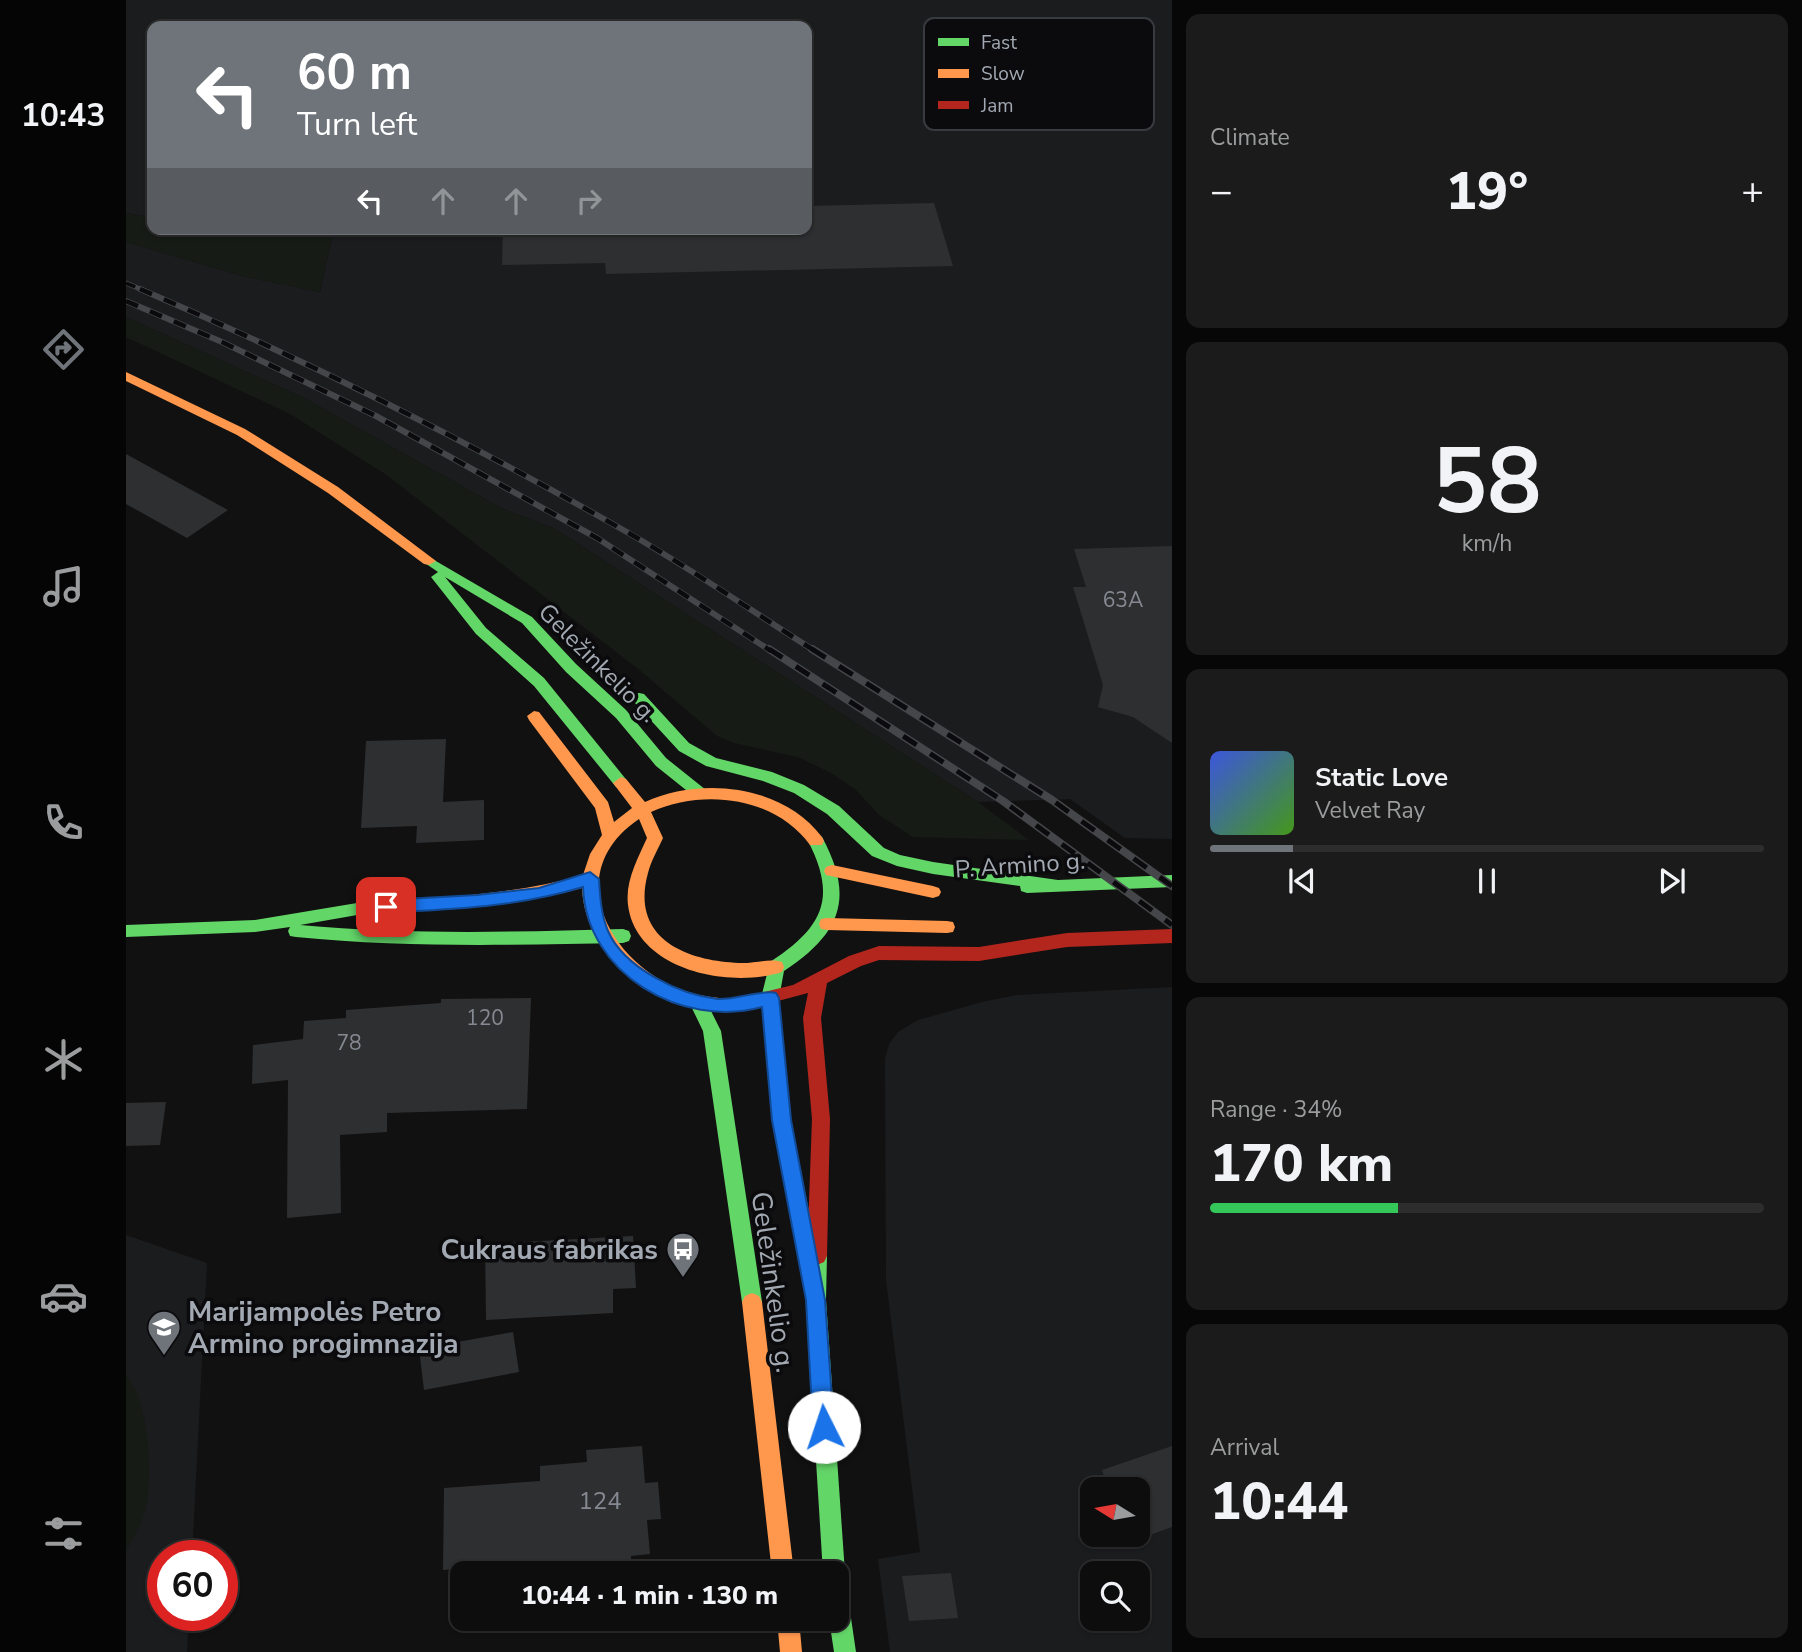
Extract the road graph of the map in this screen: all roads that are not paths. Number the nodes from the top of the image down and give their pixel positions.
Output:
1 (126, 376) edge
2 (418, 554) junction
3 (527, 620) junction
4 (481, 631) junction
5 (579, 650) dead end
6 (511, 682) dead end
7 (627, 688) dead end
8 (524, 702) dead end
9 (701, 794) junction
10 (642, 808) junction
11 (608, 834) junction
12 (832, 872) junction
13 (590, 879) junction
14 (1172, 881) edge
15 (1053, 884) junction
16 (945, 893) dead end
17 (986, 893) dead end
18 (827, 924) junction
19 (255, 926) junction
20 (962, 928) dead end
21 (126, 931) edge
22 (1001, 932) dead end
23 (601, 935) junction
24 (1172, 936) edge
25 (652, 938) junction
26 (1066, 940) junction
27 (776, 967) junction
28 (819, 982) junction
29 (770, 998) junction
30 (698, 1002) junction
31 (816, 1300) junction
32 (782, 1561) edge
33 (833, 1561) edge
34 (789, 1631) edge
35 (842, 1631) edge
36 (791, 1652) edge
37 (845, 1652) edge

1 - 2 main road, Geležinkelio g.
2 - 3 main road, Geležinkelio g.
2 - 4 main road, Geležinkelio g.
3 - 5 main road
3 - 9 main road, Geležinkelio g.
4 - 6 main road, Geležinkelio g.
4 - 10 main road, Geležinkelio g.
7 - 15 main road
8 - 11 main road
9 - 10 main road
9 - 12 main road
10 - 11 main road
10 - 25 main road
11 - 13 main road
12 - 16 main road, P. Armino g.
12 - 18 main road
13 - 19 main road
13 - 23 main road
14 - 15 main road, P. Armino g.
15 - 17 main road, P. Armino g.
18 - 20 main road
18 - 27 main road
19 - 21 main road
19 - 23 main road
22 - 26 main road
23 - 25 main road
23 - 30 main road
24 - 26 main road
25 - 27 main road
26 - 28 main road
27 - 29 main road, Geležinkelio g.
28 - 29 main road
28 - 31 main road, Geležinkelio g.
29 - 30 main road
29 - 31 main road, Geležinkelio g.
30 - 32 main road, Geležinkelio g.
31 - 33 main road, Geležinkelio g.
34 - 36 main road
35 - 37 main road

